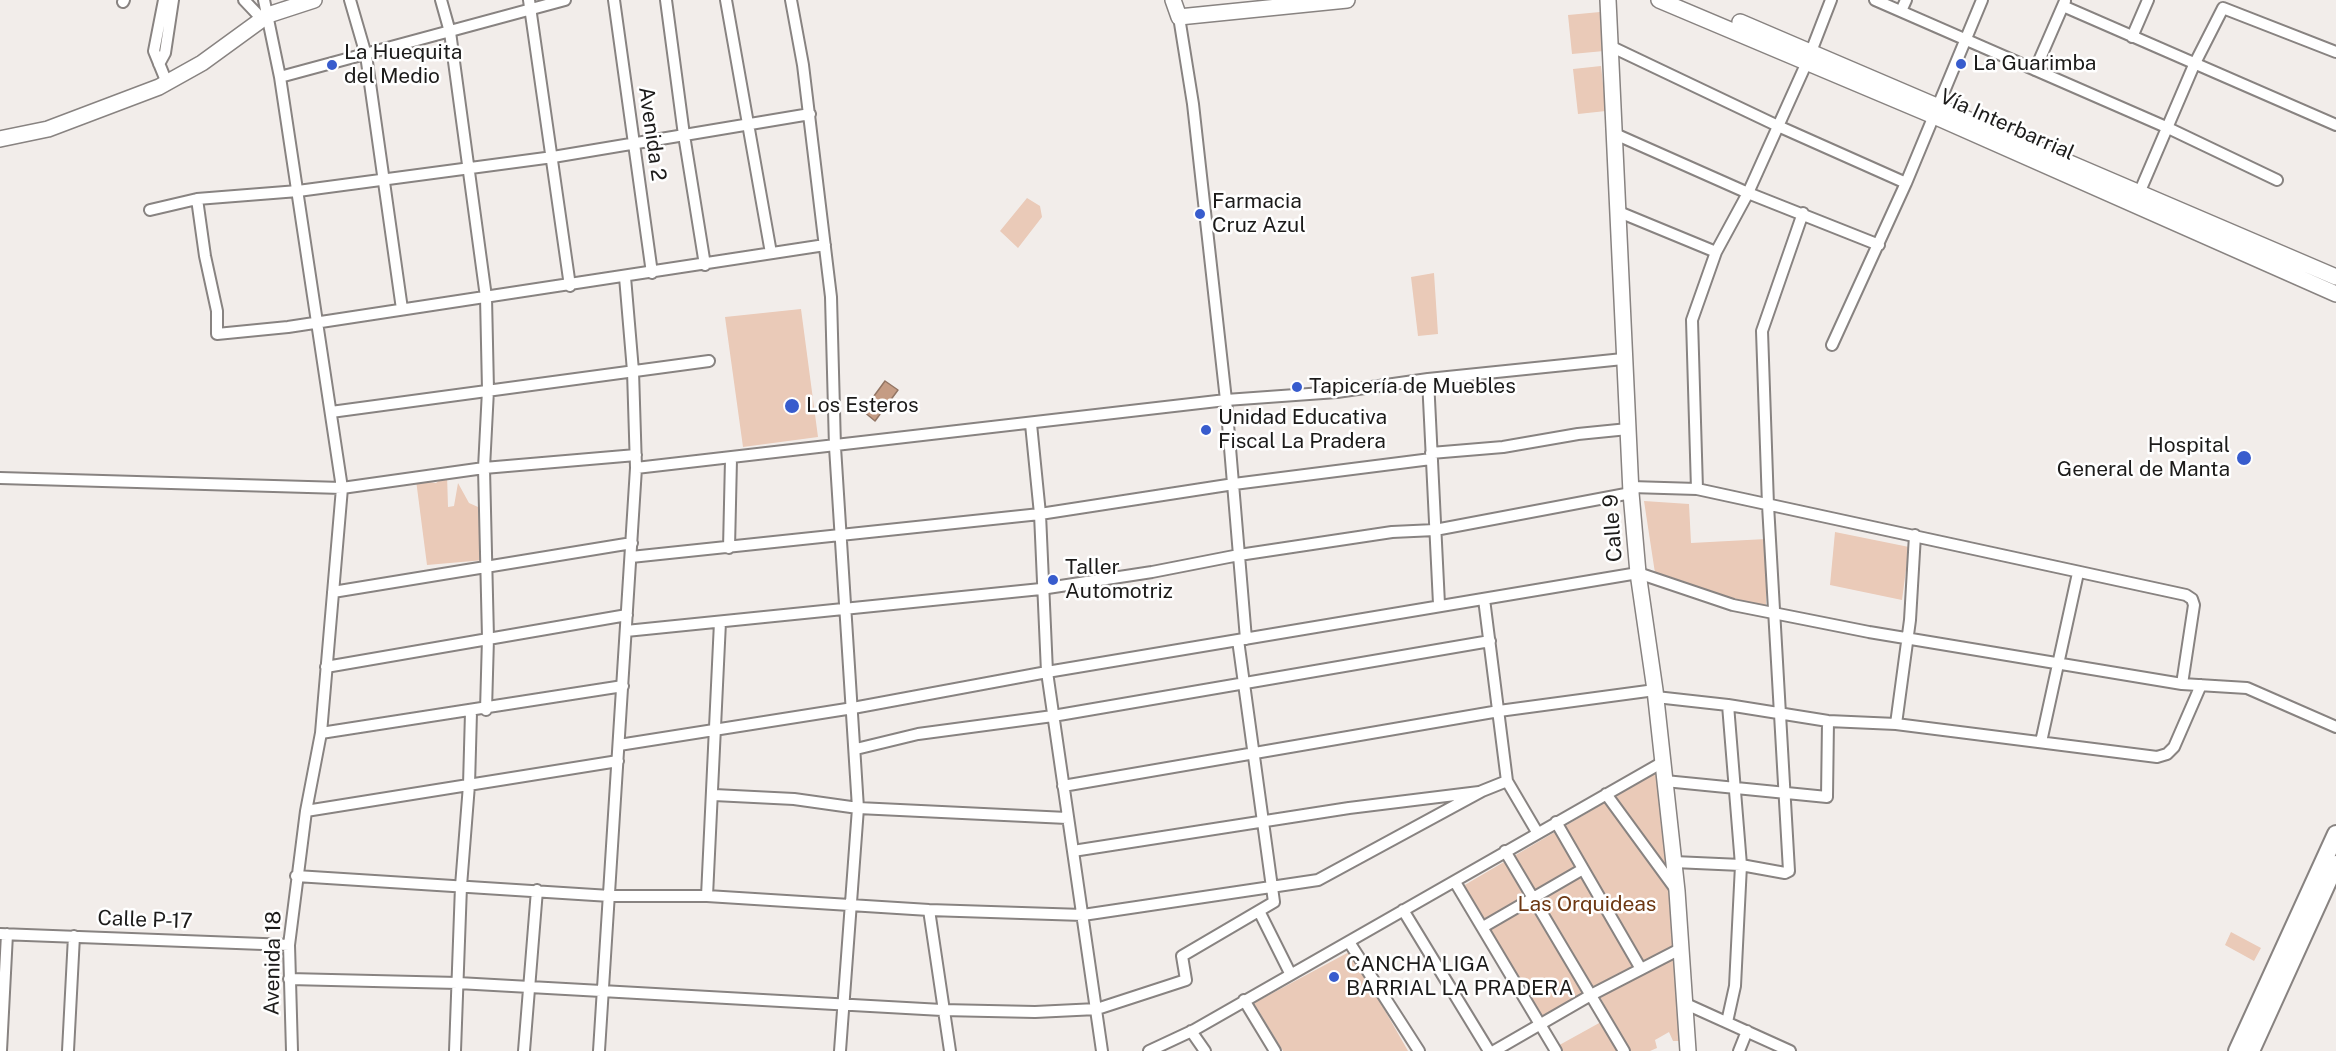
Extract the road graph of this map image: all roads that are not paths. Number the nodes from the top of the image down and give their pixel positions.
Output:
1 (164, 0) edge
2 (173, 0) edge
3 (244, 0) edge
4 (314, 0) edge
5 (351, 0) edge
6 (441, 0) edge
7 (565, 0) edge
8 (614, 0) edge
9 (666, 0) edge
10 (726, 0) edge
11 (791, 0) edge
12 (1173, 0) edge
13 (1347, 0) edge
14 (1608, 0) edge
15 (1659, 0) edge
16 (1831, 0) edge
17 (1875, 0) edge
18 (1906, 0) edge
19 (1982, 0) edge
20 (2148, 0) edge
21 (2064, 3) edge
22 (2225, 4) edge
23 (531, 5) edge
24 (1692, 6) edge
25 (265, 11) edge
26 (1901, 11) junction
27 (1179, 17) junction
28 (450, 32) junction
29 (2132, 37) junction
30 (1964, 39) junction
31 (1612, 47) junction
32 (2336, 52) edge
33 (366, 55) junction
34 (1809, 56) junction
35 (159, 64) junction
36 (2194, 65) junction
37 (2035, 70) junction
38 (280, 77) junction
39 (167, 83) junction
40 (1936, 110) junction
41 (810, 114) junction
42 (2336, 124) edge
43 (748, 126) junction
44 (1778, 126) junction
45 (2166, 127) junction
46 (1615, 134) junction
47 (684, 135) junction
48 (0, 139) edge
49 (633, 143) junction
50 (553, 157) junction
51 (469, 168) junction
52 (383, 180) junction
53 (2277, 180) dead end
54 (1906, 183) junction
55 (298, 191) junction
56 (1748, 193) junction
57 (2137, 198) junction
58 (197, 199) junction
59 (150, 210) dead end
60 (1619, 212) junction
61 (1803, 213) junction
62 (825, 245) junction
63 (1879, 245) junction
64 (1716, 252) junction
65 (771, 253) junction
66 (705, 265) junction
67 (652, 273) junction
68 (625, 277) junction
69 (2336, 277) edge
70 (570, 286) junction
71 (2336, 294) edge
72 (486, 297) junction
73 (402, 309) junction
74 (318, 322) junction
75 (1832, 345) dead end
76 (1623, 359) junction
77 (709, 361) dead end
78 (633, 371) junction
79 (1428, 380) junction
80 (488, 390) junction
81 (1226, 400) junction
82 (331, 412) junction
83 (1031, 424) junction
84 (1628, 429) junction
85 (835, 447) junction
86 (636, 455) junction
87 (1431, 456) junction
88 (731, 459) junction
89 (484, 468) junction
90 (636, 468) junction
91 (0, 477) edge
92 (1234, 484) junction
93 (342, 488) junction
94 (1697, 489) junction
95 (1631, 490) junction
96 (1768, 505) junction
97 (1040, 514) junction
98 (1435, 530) junction
99 (842, 535) junction
100 (1915, 535) junction
101 (632, 543) junction
102 (729, 548) junction
103 (1239, 555) junction
104 (631, 557) junction
105 (487, 567) junction
106 (1638, 573) junction
107 (2078, 573) junction
108 (1041, 589) junction
109 (333, 592) junction
110 (1484, 599) junction
111 (1440, 604) junction
112 (847, 608) junction
113 (1774, 613) junction
114 (627, 615) junction
115 (720, 622) junction
116 (626, 631) junction
117 (488, 638) junction
118 (1242, 639) junction
119 (1907, 639) junction
120 (1490, 641) junction
121 (2058, 663) junction
122 (326, 667) junction
123 (1047, 672) junction
124 (1244, 682) junction
125 (2182, 684) junction
126 (2201, 685) junction
127 (623, 686) junction
128 (1655, 694) junction
129 (1728, 705) junction
130 (853, 708) junction
131 (486, 710) junction
132 (1499, 711) junction
133 (471, 712) junction
134 (1780, 713) junction
135 (1053, 716) junction
136 (1828, 722) junction
137 (1896, 724) junction
138 (2336, 727) edge
139 (716, 729) junction
140 (321, 734) junction
141 (2041, 742) junction
142 (619, 745) junction
143 (856, 749) junction
144 (1253, 753) junction
145 (618, 761) junction
146 (1663, 762) junction
147 (1507, 781) junction
148 (1665, 781) junction
149 (470, 785) junction
150 (1063, 786) junction
151 (1733, 787) junction
152 (1482, 791) junction
153 (1606, 794) junction
154 (1784, 794) junction
155 (714, 795) junction
156 (858, 808) junction
157 (306, 811) junction
158 (1067, 818) junction
159 (1263, 822) junction
160 (1556, 822) junction
161 (1537, 832) junction
162 (2336, 834) edge
163 (1073, 851) junction
164 (1505, 851) junction
165 (1674, 862) junction
166 (2336, 864) edge
167 (1741, 865) junction
168 (1583, 869) junction
169 (296, 876) junction
170 (1455, 882) junction
171 (461, 886) junction
172 (1273, 887) junction
173 (537, 890) junction
174 (1677, 891) junction
175 (610, 896) junction
176 (707, 896) junction
177 (1533, 898) junction
178 (852, 904) junction
179 (929, 910) junction
180 (1403, 910) junction
181 (1259, 911) junction
182 (1083, 915) junction
183 (1483, 927) junction
184 (4, 934) edge
185 (74, 936) junction
186 (1349, 942) junction
187 (289, 945) junction
188 (1682, 948) junction
189 (1641, 969) junction
190 (1290, 973) junction
191 (289, 978) junction
192 (458, 983) junction
193 (530, 988) junction
194 (603, 993) junction
195 (1591, 995) junction
196 (1244, 1000) junction
197 (844, 1003) junction
198 (1686, 1004) junction
199 (1097, 1009) junction
200 (942, 1010) junction
201 (1727, 1022) junction
202 (1541, 1026) junction
203 (1191, 1031) junction
204 (1747, 1031) junction
205 (1, 1051) edge
206 (68, 1051) edge
207 (292, 1051) edge
208 (455, 1051) edge
209 (524, 1051) edge
210 (599, 1051) edge
211 (840, 1051) edge
212 (950, 1051) edge
213 (1102, 1051) edge
214 (1149, 1051) edge
215 (1205, 1051) edge
216 (1275, 1051) edge
217 (1419, 1051) edge
218 (1489, 1051) edge
219 (1494, 1051) edge
220 (1556, 1051) edge
221 (1624, 1051) edge
222 (1688, 1051) edge
223 (1738, 1051) edge
224 (1790, 1051) edge
225 (2237, 1051) edge
226 (2251, 1051) edge

1 - 35 street
2 - 35 street
3 - 25 street
4 - 25 main road
5 - 33 street
6 - 28 street
7 - 23 street
8 - 49 street, Avenida 2
9 - 47 street
10 - 43 street
11 - 41 street
12 - 27 main road
13 - 27 main road
14 - 31 main road, Calle 9
15 - 24 main road, Vía Interbarrial
16 - 34 street
17 - 26 street
18 - 26 street
19 - 30 street
20 - 29 street
21 - 29 street
21 - 37 street
22 - 32 street
22 - 36 street
23 - 28 street
23 - 50 street
24 - 34 main road, Vía Interbarrial
25 - 38 street, Avenida 18
25 - 39 main road
26 - 30 street
27 - 81 street
28 - 33 street
28 - 51 street
29 - 36 street
30 - 37 street
30 - 40 street
31 - 44 street
31 - 46 main road, Calle 9
33 - 38 street
33 - 52 street
34 - 40 main road, Vía Interbarrial
34 - 44 street
35 - 39 street
36 - 42 street
36 - 45 street
37 - 45 street
38 - 55 street, Avenida 18
39 - 48 main road
40 - 54 street
40 - 57 main road, Vía Interbarrial
41 - 43 street
41 - 62 street
43 - 47 street
43 - 65 street
44 - 54 street
44 - 56 street
45 - 53 street
45 - 57 street
46 - 56 street
46 - 60 main road, Calle 9
47 - 49 street
47 - 66 street
49 - 50 street
49 - 67 street, Avenida 2
50 - 51 street
50 - 70 street
51 - 52 street
51 - 72 street
52 - 55 street
52 - 73 street
54 - 63 street
55 - 58 street
55 - 74 street, Avenida 18
56 - 61 street
56 - 64 street
57 - 69 main road, Vía Interbarrial
57 - 71 main road, Vía Interbarrial
58 - 59 street
58 - 74 street
60 - 64 street
60 - 76 main road, Calle 9
61 - 63 street
61 - 96 street
62 - 65 street
62 - 85 street
63 - 75 street
64 - 94 street
65 - 66 street
66 - 67 street
67 - 68 street
68 - 70 street
68 - 78 street
70 - 72 street
72 - 73 street
72 - 80 street
73 - 74 street
74 - 82 street, Avenida 18
76 - 79 street
76 - 84 main road, Calle 9
77 - 78 street
78 - 80 street
78 - 86 street
79 - 81 street
79 - 87 street
80 - 82 street
80 - 89 street
81 - 83 street
81 - 92 street
82 - 93 street, Avenida 18
83 - 85 street
83 - 97 street
84 - 87 street
84 - 95 main road, Calle 9
85 - 88 street
85 - 99 street
86 - 89 street
86 - 90 street
87 - 92 street
87 - 98 street
88 - 90 street
88 - 102 street
89 - 93 street
89 - 105 street
90 - 101 street
91 - 93 street
92 - 97 street
92 - 103 street
93 - 109 street, Avenida 18
94 - 95 street
94 - 96 street
95 - 98 street
95 - 106 main road, Calle 9
96 - 100 street
96 - 113 street
97 - 99 street
97 - 108 street
98 - 103 street
98 - 111 street
99 - 102 street
99 - 112 street
100 - 107 street
100 - 119 street
101 - 104 street
101 - 105 street
102 - 104 street
103 - 108 street
103 - 118 street
104 - 114 street
105 - 109 street
105 - 117 street
106 - 110 street
106 - 113 street
106 - 128 main road, Calle 9
107 - 121 street
107 - 125 street
108 - 112 street
108 - 123 street
109 - 122 street, Avenida 18
110 - 111 street
110 - 120 street
111 - 118 street
112 - 115 street
112 - 130 street
113 - 119 street
113 - 134 street
114 - 116 street
114 - 117 street
115 - 116 street
115 - 139 street
116 - 127 street
117 - 122 street
117 - 131 street
118 - 123 street
118 - 124 street
119 - 121 street
119 - 137 street
120 - 124 street
120 - 132 street
121 - 125 street
121 - 141 street
122 - 140 street, Avenida 18
123 - 130 street
123 - 135 street
124 - 135 street
124 - 144 street
125 - 126 street
126 - 138 street
126 - 141 street
127 - 131 street
127 - 142 street
128 - 129 street
128 - 132 street
128 - 146 main road, Calle 9
129 - 134 street
129 - 151 street
130 - 139 street
130 - 143 street
131 - 133 street
132 - 144 street
132 - 147 street
133 - 140 street
133 - 149 street
134 - 136 street
134 - 154 street
135 - 143 street
135 - 150 street
136 - 137 street
136 - 154 street
137 - 141 street
139 - 142 street
139 - 155 street
140 - 157 street, Avenida 18
142 - 145 street
143 - 156 street
144 - 150 street
144 - 159 street
145 - 149 street
145 - 175 street
146 - 148 main road, Calle 9
146 - 153 street
147 - 152 street
147 - 161 street
148 - 151 street
148 - 165 main road, Calle 9
149 - 157 street
149 - 171 street
150 - 158 street
151 - 154 street
151 - 167 street
152 - 159 street
152 - 172 street
153 - 160 street
153 - 174 street
154 - 167 street
155 - 156 street
155 - 176 street
156 - 158 street
156 - 178 street
157 - 169 street, Avenida 18
158 - 163 street
159 - 163 street
159 - 172 street
160 - 161 street
160 - 168 street
161 - 164 street
162 - 225 main road
163 - 182 street
164 - 170 street
164 - 177 street
165 - 167 street
165 - 174 main road, Calle 9
166 - 226 main road
167 - 201 street
168 - 177 street
168 - 189 street
169 - 171 street
169 - 187 street, Avenida 18
170 - 180 street
170 - 183 street
171 - 173 street
171 - 192 street
172 - 181 street
172 - 182 street
173 - 175 street
173 - 193 street
174 - 188 main road, Calle 9
175 - 176 street
175 - 194 street
176 - 178 street
177 - 183 street
177 - 195 street
178 - 179 street
178 - 197 street
179 - 182 street
179 - 200 street
180 - 186 street
180 - 218 street
181 - 190 street
181 - 199 street
182 - 199 street
183 - 202 street
184 - 185 street, Calle P-17
184 - 205 street
185 - 187 street, Calle P-17
185 - 206 street
186 - 190 street
186 - 217 street
187 - 191 street, Avenida 18
188 - 189 street
188 - 198 main road, Calle 9
189 - 195 street
190 - 196 street
191 - 192 street
191 - 207 street, Avenida 18
192 - 193 street
192 - 208 street
193 - 194 street
193 - 209 street
194 - 197 street
194 - 210 street
195 - 202 street
195 - 221 street
196 - 203 street
196 - 216 street
197 - 200 street
197 - 211 street
198 - 201 street
198 - 222 main road, Calle 9
199 - 200 street
199 - 213 street
200 - 212 street
201 - 204 street
202 - 219 street
202 - 220 street
203 - 214 street
203 - 215 street
204 - 223 street
204 - 224 street

